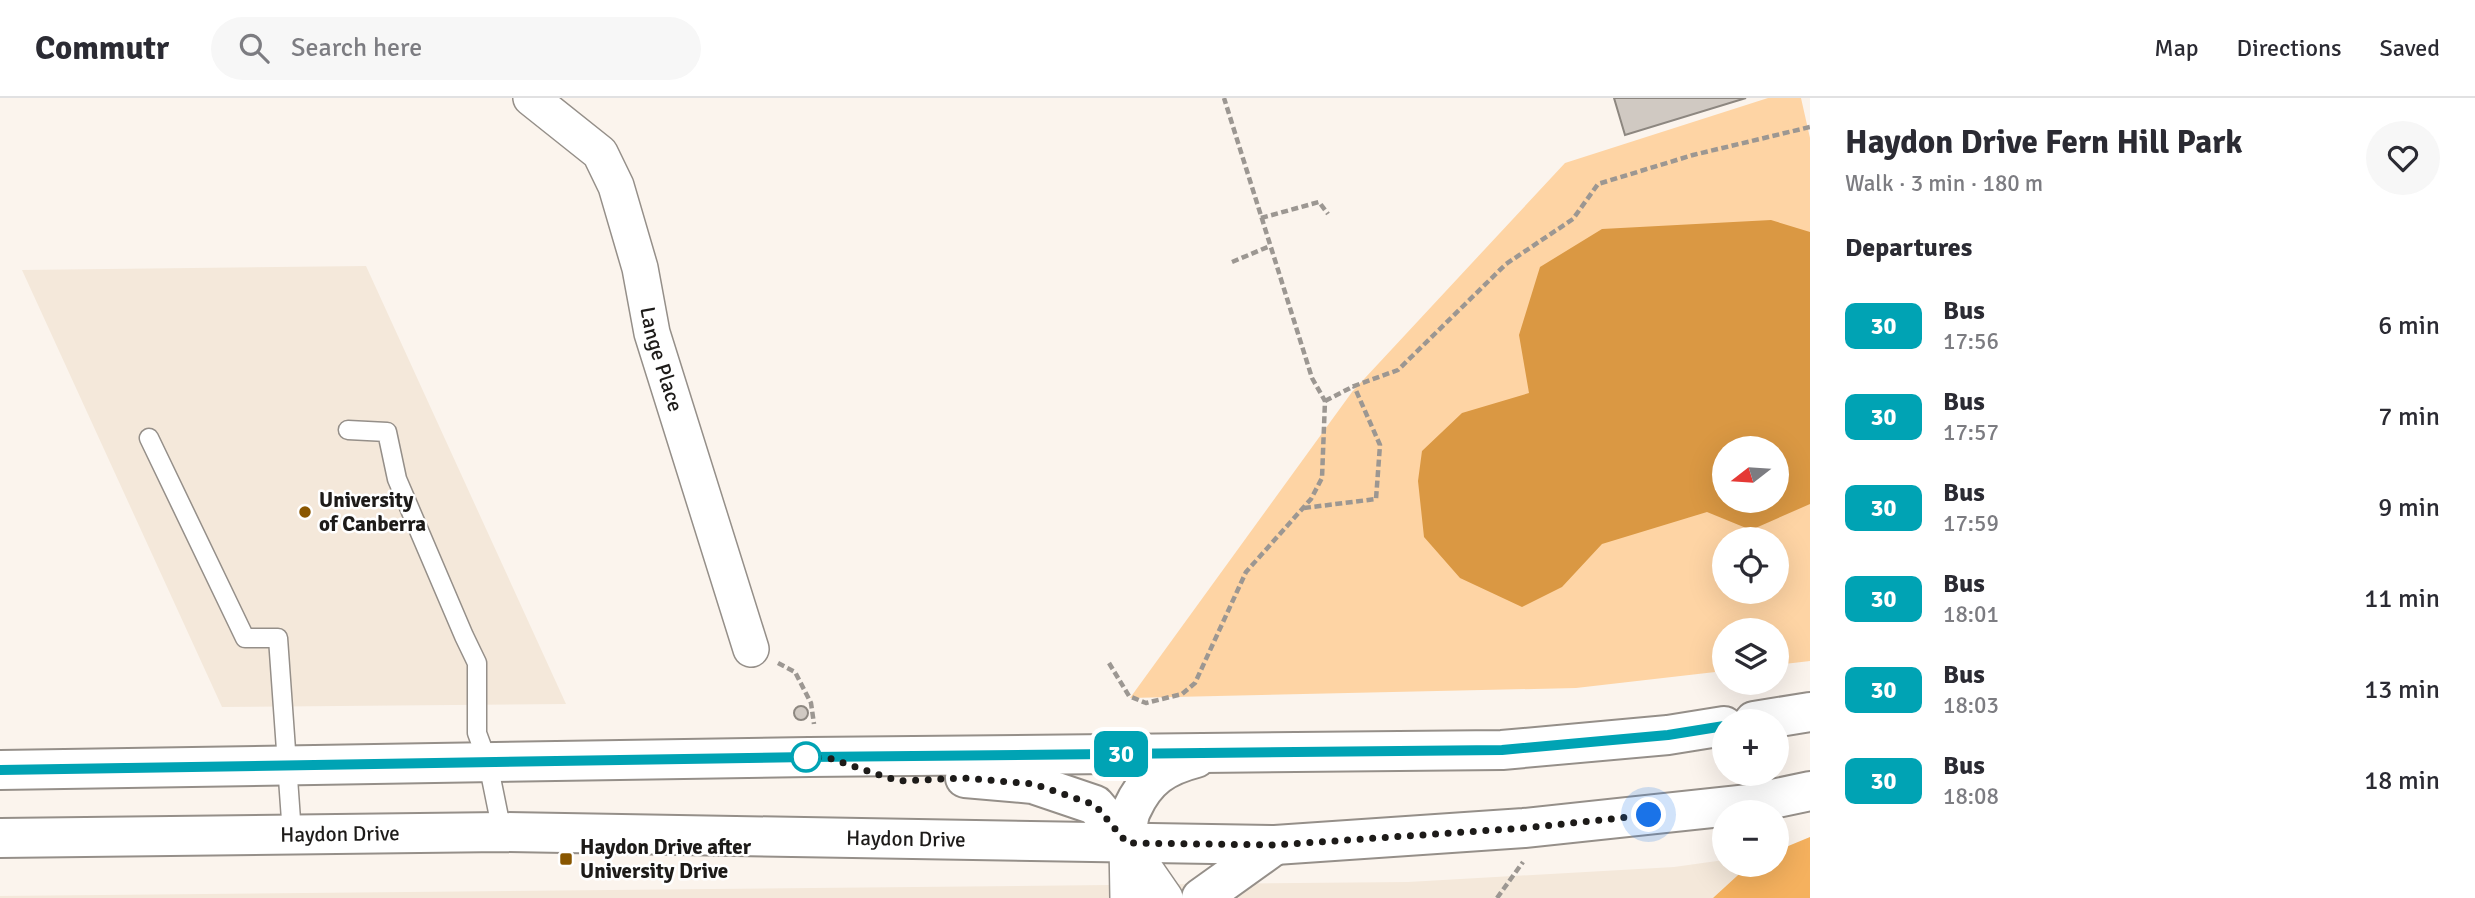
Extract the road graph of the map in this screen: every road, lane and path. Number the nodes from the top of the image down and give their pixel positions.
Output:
1 (531, 98) edge
2 (1224, 98) edge
3 (1810, 127) edge
4 (1328, 214) dead end
5 (1261, 218) junction
6 (1270, 246) junction
7 (1232, 262) dead end
8 (1354, 386) junction
9 (1325, 401) junction
10 (348, 430) dead end
11 (149, 438) dead end
12 (1303, 508) junction
13 (751, 649) joint
14 (1109, 663) dead end
15 (1810, 712) edge
16 (1789, 715) edge
17 (1712, 728) edge
18 (822, 745) junction
19 (1216, 753) junction
20 (488, 762) junction
21 (286, 765) junction
22 (0, 770) edge
23 (1810, 791) edge
24 (502, 832) junction
25 (292, 834) junction
26 (0, 838) edge
27 (1127, 843) junction
28 (1275, 845) junction
29 (1128, 898) edge
30 (1165, 898) edge
31 (1201, 898) edge

1 - 13 street, Lange Place
2 - 5 path
3 - 8 path
4 - 5 path
5 - 6 path
6 - 7 path
6 - 9 path
8 - 9 path
8 - 12 path
9 - 12 path
10 - 20 lane
11 - 21 lane
12 - 14 path
13 - 18 path
15 - 16 main road
17 - 19 main road
18 - 19 main road
18 - 20 main road
18 - 27 main road
19 - 27 main road
20 - 21 main road
20 - 24 lane
21 - 22 main road
21 - 25 lane
23 - 28 main road, Haydon Drive
24 - 25 main road, Haydon Drive
24 - 27 main road, Haydon Drive
25 - 26 main road, Haydon Drive
27 - 28 main road, Haydon Drive
27 - 29 street
27 - 30 street
28 - 31 main road

